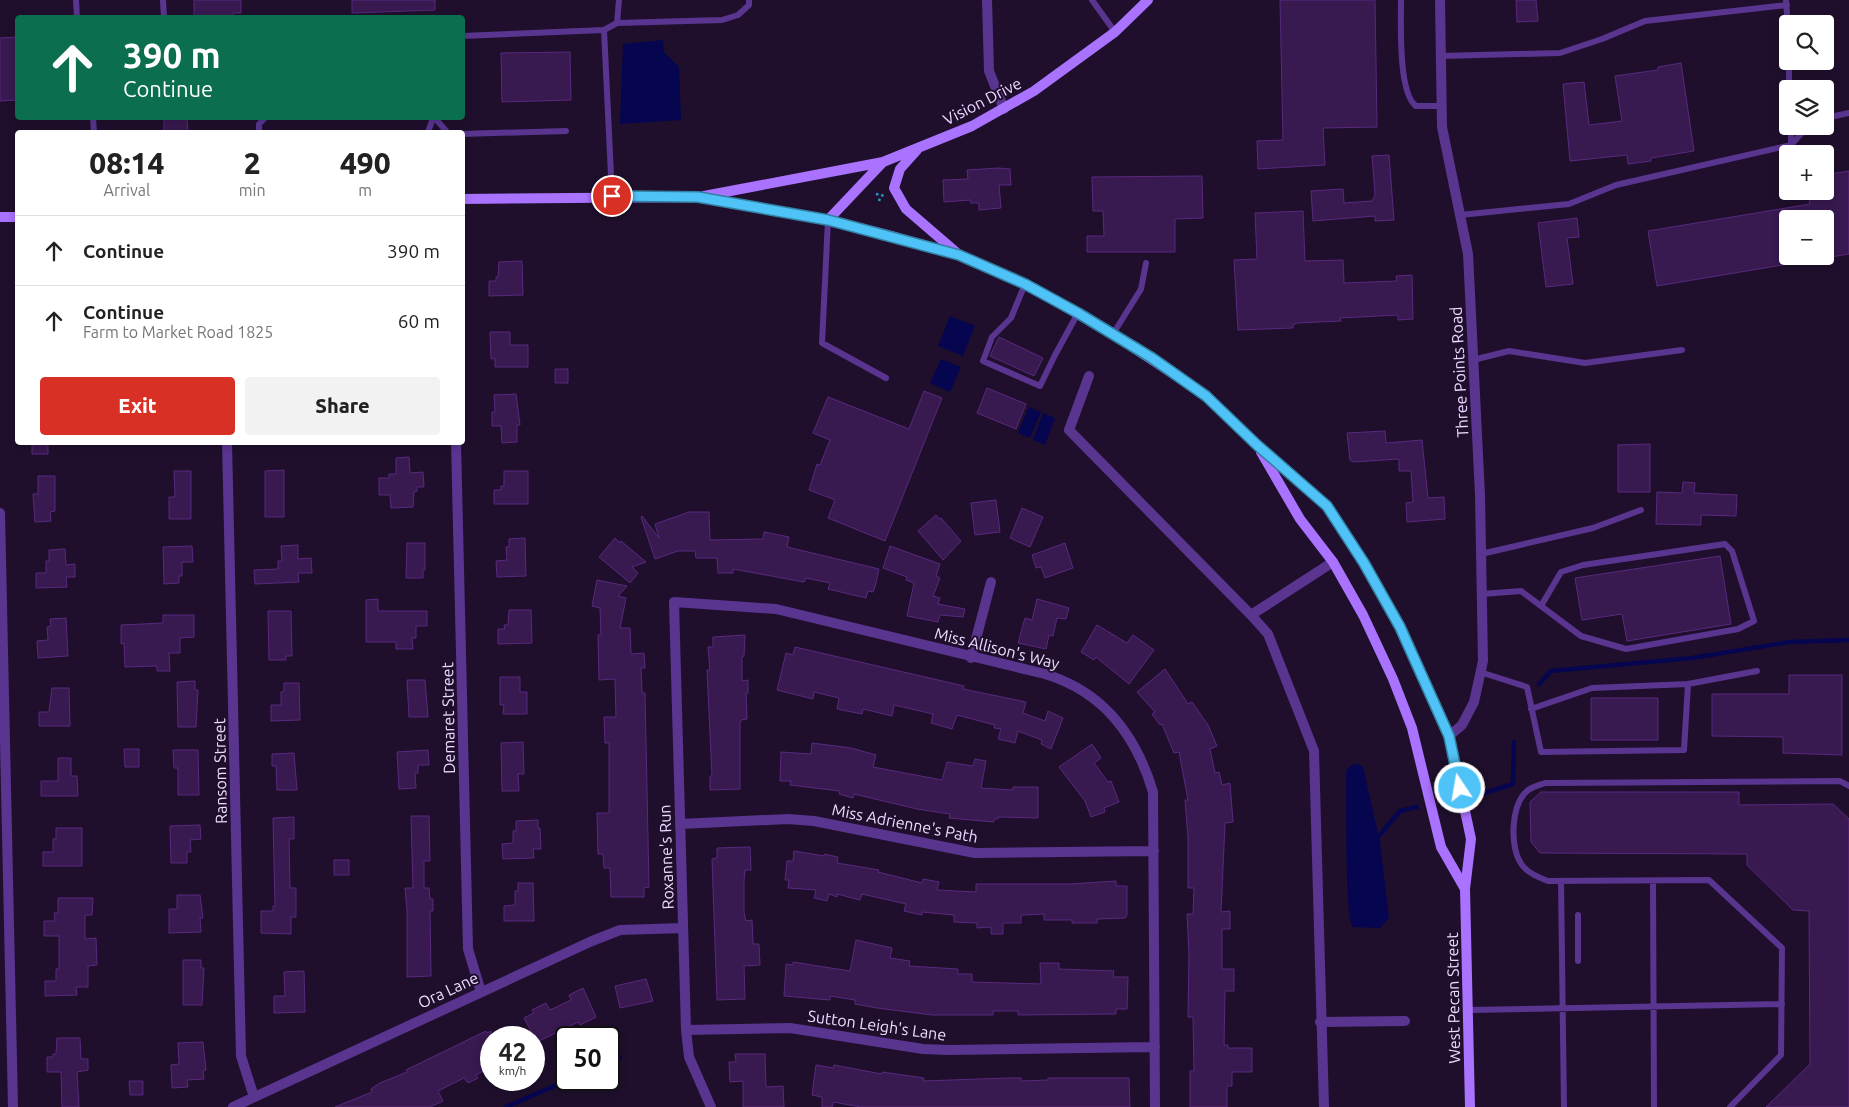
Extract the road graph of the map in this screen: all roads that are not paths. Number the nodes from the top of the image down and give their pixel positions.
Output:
1 (76, 0) edge
2 (163, 0) edge
3 (619, 0) edge
4 (749, 0) edge
5 (988, 0) edge
6 (1092, 0) edge
7 (1148, 0) edge
8 (1401, 0) edge
9 (1440, 0) edge
10 (1787, 3) edge
11 (77, 15) edge
12 (164, 15) edge
13 (617, 23) junction
14 (604, 30) junction
15 (1115, 32) junction
16 (465, 36) edge
17 (1441, 56) junction
18 (1442, 106) junction
19 (1004, 109) junction
20 (1849, 113) edge
21 (1834, 116) edge
22 (436, 120) edge
23 (445, 130) edge
24 (566, 131) dead end
25 (465, 134) edge
26 (1790, 135) edge
27 (1800, 135) edge
28 (1791, 145) joint
29 (918, 148) junction
30 (1779, 148) edge
31 (883, 162) junction
32 (612, 196) junction
33 (698, 197) junction
34 (465, 199) edge
35 (1460, 215) junction
36 (15, 217) edge
37 (0, 218) edge
38 (828, 220) junction
39 (959, 255) junction
40 (1146, 264) dead end
41 (1025, 284) junction
42 (1078, 313) junction
43 (1113, 334) junction
44 (1682, 350) dead end
45 (1473, 360) junction
46 (1088, 376) dead end
47 (886, 378) dead end
48 (227, 445) edge
49 (456, 445) edge
50 (1257, 445) junction
51 (1641, 510) dead end
52 (0, 513) edge
53 (1481, 554) junction
54 (1333, 562) junction
55 (991, 582) dead end
56 (1482, 594) junction
57 (674, 602) joint
58 (1541, 606) junction
59 (1251, 615) junction
60 (971, 658) junction
61 (1757, 671) dead end
62 (1480, 672) junction
63 (1688, 684) junction
64 (1531, 709) junction
65 (1449, 736) junction
66 (1849, 786) edge
67 (680, 824) junction
68 (1154, 851) junction
69 (1653, 881) junction
70 (1561, 882) junction
71 (1465, 889) junction
72 (1578, 915) dead end
73 (684, 928) junction
74 (1578, 961) dead end
75 (481, 992) junction
76 (1782, 1004) junction
77 (1654, 1006) junction
78 (1563, 1008) junction
79 (1470, 1010) junction
80 (1405, 1021) dead end
81 (1320, 1022) junction
82 (686, 1030) junction
83 (1154, 1047) junction
84 (254, 1097) junction
85 (13, 1107) edge
86 (233, 1107) edge
87 (711, 1107) edge
88 (1155, 1107) edge
89 (1324, 1107) edge
90 (1470, 1107) edge
91 (1564, 1107) edge
92 (1654, 1107) edge
93 (1730, 1107) edge

1 - 11 lane
2 - 12 lane
3 - 13 lane
4 - 13 lane
5 - 19 street
6 - 15 lane
7 - 15 main road, Vision Drive
8 - 18 lane
9 - 17 street, Three Points Road
10 - 17 lane
13 - 14 lane
14 - 16 lane
14 - 32 lane
15 - 19 main road, Vision Drive
17 - 18 street, Three Points Road
18 - 35 street, Three Points Road
19 - 29 main road, Vision Drive
20 - 21 lane
22 - 23 lane
24 - 25 lane
26 - 28 lane
27 - 28 lane
29 - 31 main road, Vision Drive
29 - 39 main road
30 - 35 lane
31 - 33 main road
31 - 38 main road, Vision Drive
32 - 33 main road
32 - 34 main road
33 - 38 main road, West Pecan Street
35 - 45 street, Three Points Road
36 - 37 main road
38 - 39 main road, West Pecan Street
38 - 47 lane
39 - 41 main road, West Pecan Street
40 - 43 lane
41 - 42 main road, West Pecan Street
41 - 42 lane
42 - 43 main road, West Pecan Street
43 - 50 main road, West Pecan Street
44 - 45 lane
45 - 53 street, Three Points Road
46 - 59 street
48 - 84 street, Ransom Street
49 - 75 street, Demaret Street
50 - 54 main road, West Pecan Street
50 - 65 main road, West Pecan Street
51 - 53 lane
52 - 85 street
53 - 56 street, Three Points Road
54 - 59 street
54 - 71 main road, West Pecan Street
55 - 60 street
56 - 58 lane
56 - 62 street, Three Points Road
57 - 60 street, Miss Allison's Way
57 - 67 street, Roxanne's Run
58 - 58 lane
59 - 81 street
60 - 68 street, Miss Allison's Way
61 - 63 lane
62 - 64 lane
62 - 65 street, Three Points Road
63 - 64 lane
63 - 64 lane
65 - 71 main road, West Pecan Street
66 - 70 lane
67 - 68 street, Miss Adrienne's Path
67 - 73 street, Roxanne's Run
68 - 83 street, Miss Allison's Way
69 - 70 lane
69 - 76 lane
69 - 77 lane
70 - 78 lane
71 - 79 main road, West Pecan Street
72 - 74 lane
73 - 75 street, Ora Lane
73 - 82 street, Roxanne's Run
75 - 84 street, Ora Lane
76 - 77 lane
76 - 93 lane
77 - 78 lane
77 - 92 lane
78 - 79 lane
78 - 91 lane
79 - 90 main road, West Pecan Street
80 - 81 street
81 - 89 street
82 - 83 street, Sutton Leigh's Lane
82 - 87 street, Roxanne's Run
83 - 88 street, Miss Allison's Way
84 - 86 street, Ora Lane

